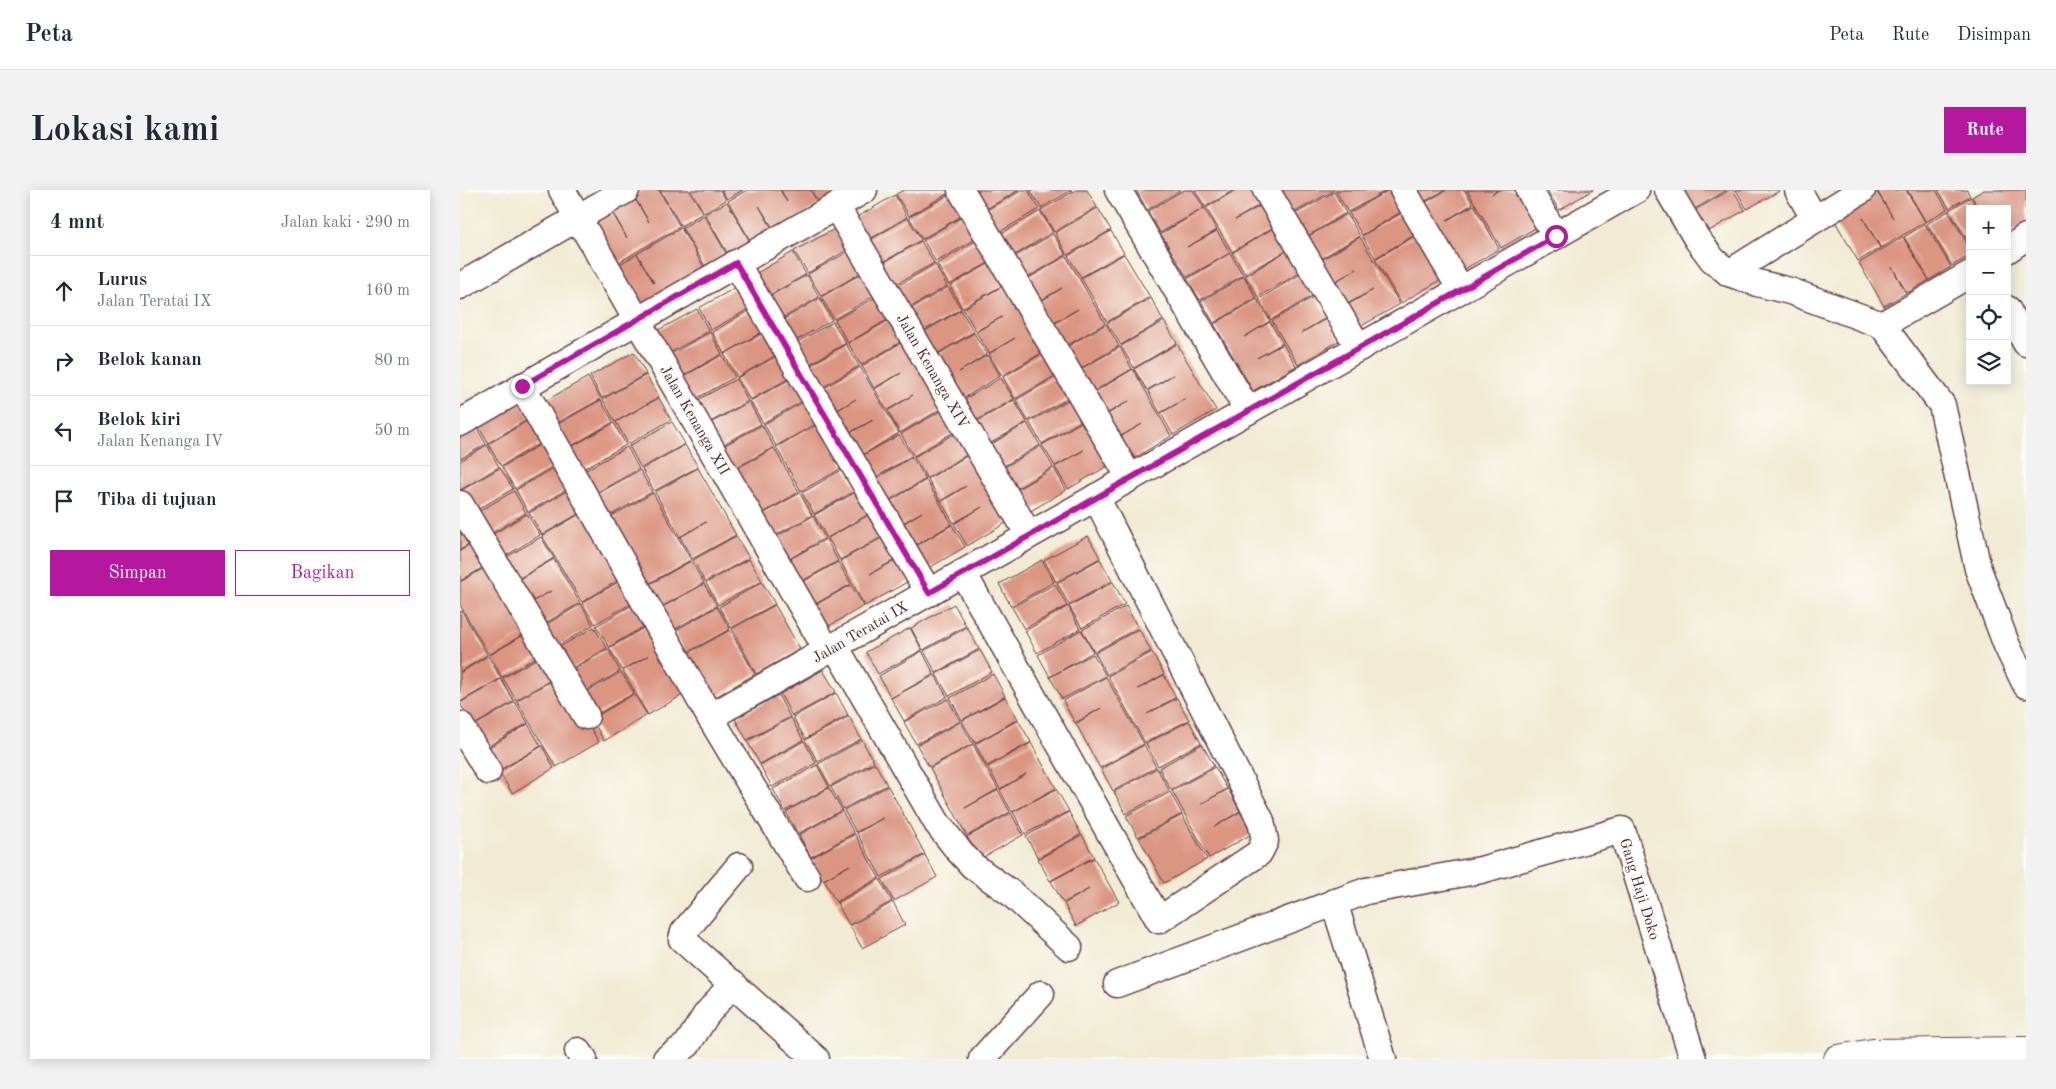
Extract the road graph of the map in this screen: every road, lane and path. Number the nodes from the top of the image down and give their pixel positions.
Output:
1 (562, 190) edge
2 (626, 190) edge
3 (864, 190) edge
4 (961, 190) edge
5 (1118, 190) edge
6 (1266, 190) edge
7 (1402, 190) edge
8 (1529, 190) edge
9 (1636, 190) edge
10 (1668, 190) edge
11 (1798, 190) edge
12 (1862, 190) edge
13 (836, 206) junction
14 (578, 218) junction
15 (1814, 218) junction
16 (1556, 236) junction
17 (2026, 237) edge
18 (2011, 247) edge
19 (736, 263) junction
20 (1730, 273) junction
21 (1966, 276) edge
22 (460, 286) edge
23 (1461, 290) junction
24 (2011, 317) edge
25 (637, 320) junction
26 (1882, 325) junction
27 (2026, 343) edge
28 (1359, 348) junction
29 (522, 386) junction
30 (1248, 411) junction
31 (460, 422) edge
32 (1130, 478) junction
33 (1096, 497) junction
34 (460, 504) edge
35 (1029, 536) junction
36 (963, 573) junction
37 (929, 593) junction
38 (831, 648) junction
39 (2026, 684) edge
40 (586, 716) dead end
41 (710, 718) junction
42 (460, 725) edge
43 (488, 771) dead end
44 (739, 866) dead end
45 (807, 878) dead end
46 (1334, 902) junction
47 (1069, 947) dead end
48 (733, 983) junction
49 (1117, 984) dead end
50 (1041, 994) dead end
51 (2026, 1051) edge
52 (666, 1059) edge
53 (816, 1059) edge
54 (982, 1059) edge
55 (1384, 1059) edge
56 (1693, 1059) edge
57 (1838, 1059) edge

1 - 14 street, Jalan Kenanga XII
2 - 14 street
3 - 13 street
4 - 32 street
5 - 30 street
6 - 28 street
7 - 23 street
8 - 16 street
9 - 16 street, Jalan Teratai IX
10 - 20 street
11 - 15 street
12 - 15 street
13 - 19 street
13 - 35 street, Jalan Kenanga XIV
14 - 22 street
14 - 25 street, Jalan Kenanga XII
15 - 20 street
16 - 23 street, Jalan Teratai IX
17 - 18 street
19 - 25 street
19 - 37 street
20 - 26 street
21 - 26 street
23 - 28 street, Jalan Teratai IX
24 - 27 street
25 - 29 street
25 - 38 street, Jalan Kenanga XII
26 - 39 street
28 - 30 street, Jalan Teratai IX
29 - 31 street
29 - 41 street
30 - 32 street, Jalan Teratai IX
32 - 33 street, Jalan Teratai IX
33 - 35 street, Jalan Teratai IX
33 - 36 street
34 - 40 street
35 - 36 street, Jalan Teratai IX
36 - 37 street, Jalan Teratai IX
37 - 38 street, Jalan Teratai IX
38 - 41 street, Jalan Teratai IX
38 - 47 street, Jalan Kenanga XII
41 - 45 street
42 - 43 street
44 - 48 street
46 - 49 street
46 - 55 street
46 - 56 street, Gang Haji Doko
48 - 52 street
48 - 53 street
50 - 54 street
51 - 57 street

